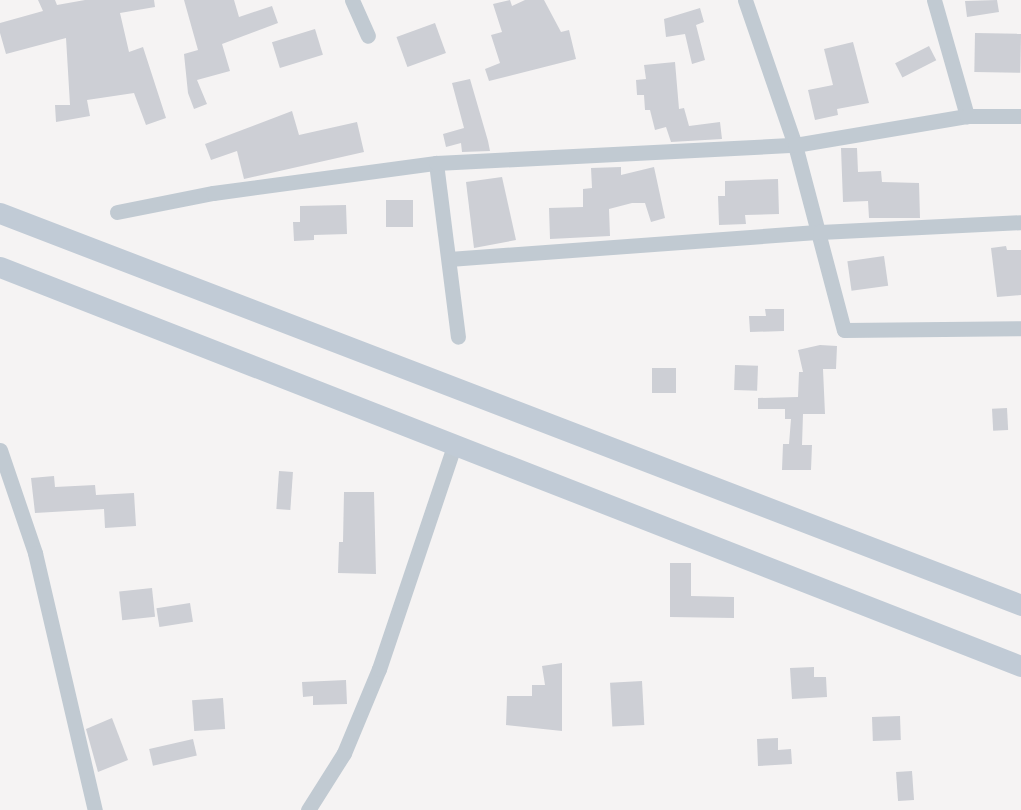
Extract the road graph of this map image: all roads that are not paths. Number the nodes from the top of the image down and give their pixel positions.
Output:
1 (352, 0) edge
2 (745, 0) edge
3 (934, 0) edge
4 (368, 36) dead end
5 (966, 116) junction
6 (1021, 116) edge
7 (796, 145) junction
8 (436, 163) junction
9 (0, 212) edge
10 (117, 212) dead end
11 (1021, 222) edge
12 (820, 232) junction
13 (449, 259) junction
14 (0, 267) edge
15 (1021, 328) edge
16 (458, 336) dead end
17 (455, 443) junction
18 (0, 450) edge
19 (1021, 605) edge
20 (1021, 666) edge
21 (95, 810) edge
22 (308, 810) edge

1 - 4 street
2 - 7 street
3 - 5 street
5 - 6 street
5 - 7 street
7 - 8 street
7 - 12 street
8 - 10 street
8 - 13 street
9 - 19 street
11 - 12 street
12 - 13 street
12 - 15 street
13 - 16 street
14 - 17 street
17 - 20 street
17 - 22 street
18 - 21 street

